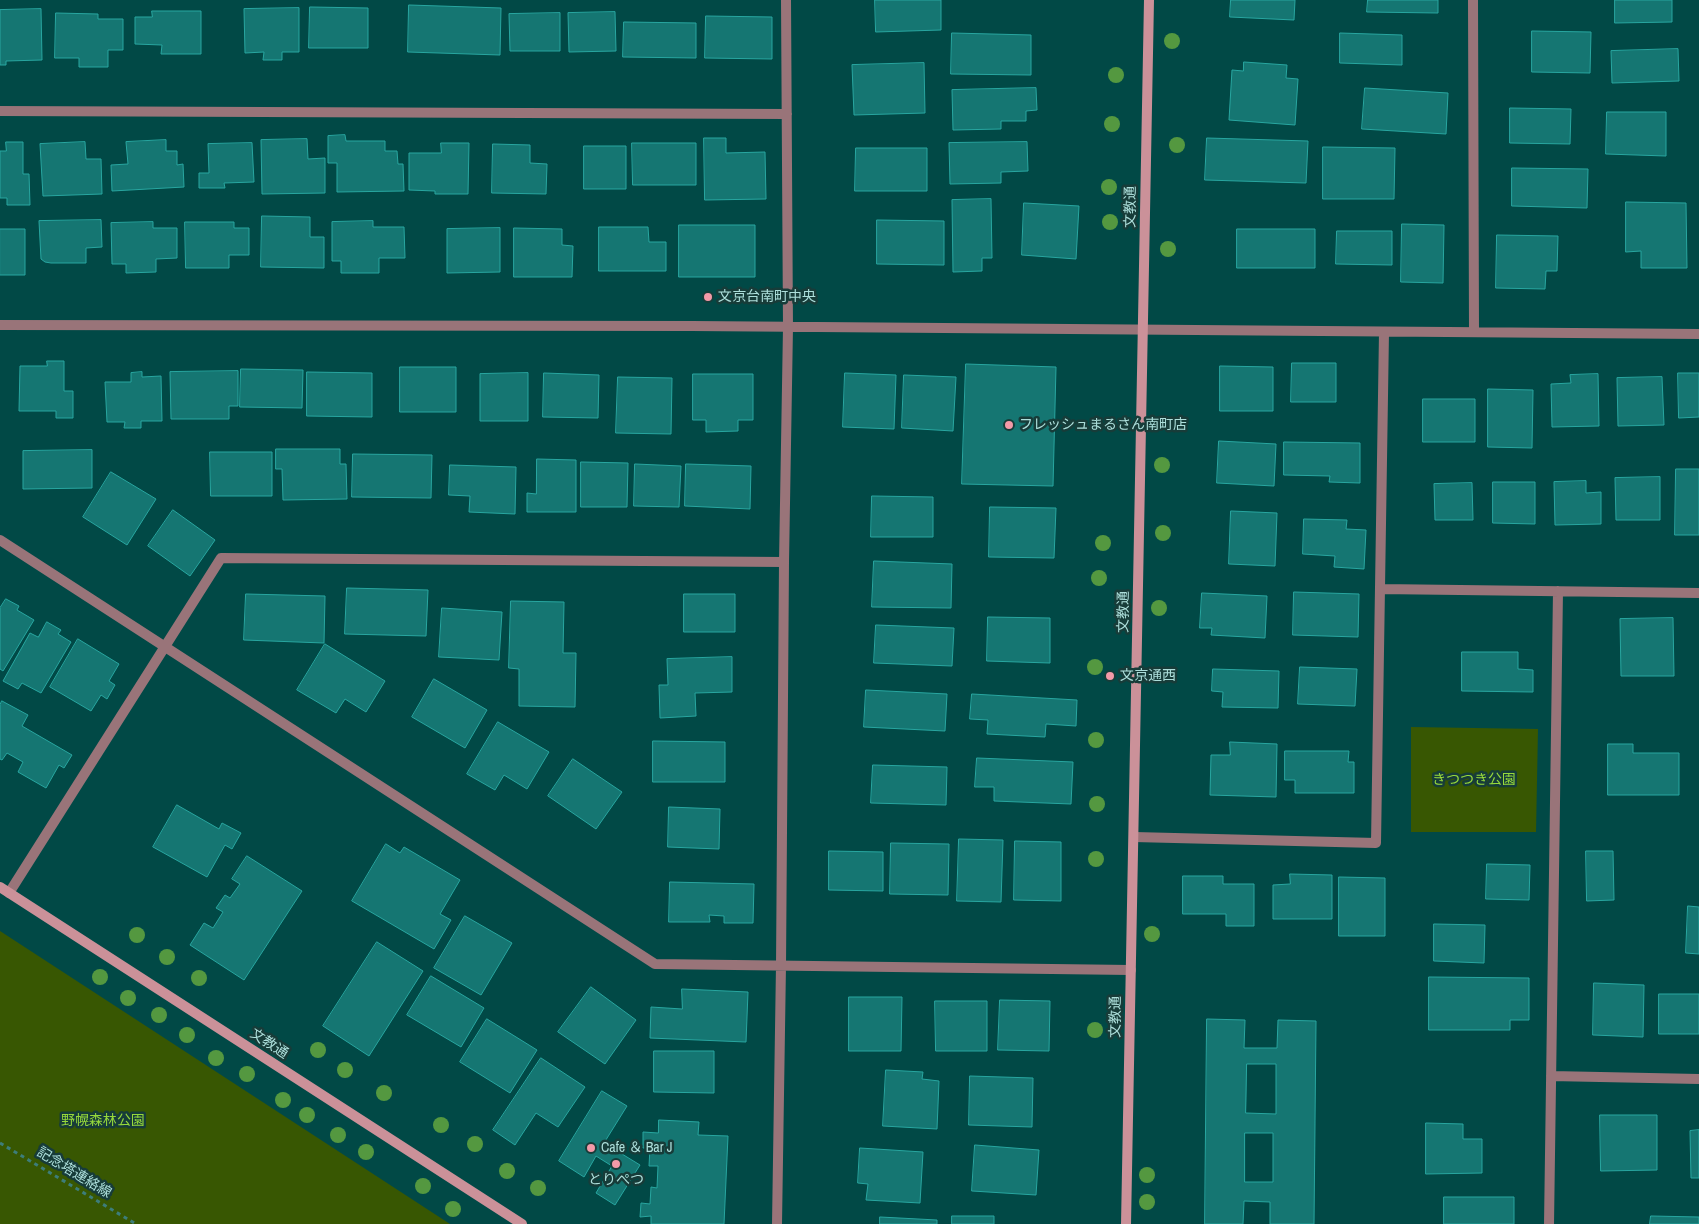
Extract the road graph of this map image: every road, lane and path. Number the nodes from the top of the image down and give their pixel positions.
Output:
1 (786, 0) edge
2 (1149, 0) edge
3 (1473, 0) edge
4 (0, 111) edge
5 (787, 114) junction
6 (0, 324) edge
7 (788, 327) junction
8 (1143, 330) junction
9 (1384, 332) junction
10 (1474, 332) junction
11 (1699, 334) edge
12 (0, 540) edge
13 (784, 562) junction
14 (1380, 589) junction
15 (1558, 591) junction
16 (1699, 593) edge
17 (166, 647) junction
18 (1134, 837) junction
19 (4, 890) edge
20 (781, 965) junction
21 (1131, 970) junction
22 (1551, 1076) junction
23 (1699, 1079) edge
24 (0, 1143) edge
25 (136, 1224) edge
26 (522, 1224) edge
27 (777, 1224) edge
28 (1126, 1224) edge
29 (1549, 1224) edge

1 - 5 street
2 - 8 street, 文教通
3 - 10 street
4 - 5 street
5 - 7 street
6 - 7 street
7 - 8 street
7 - 13 street
8 - 9 street
8 - 18 street, 文教通
9 - 10 street
9 - 14 street
10 - 11 street
12 - 17 street
13 - 17 street
13 - 20 street
14 - 15 street
14 - 18 street
15 - 16 street
15 - 22 street
17 - 19 street
17 - 20 street
18 - 21 street, 文教通
19 - 26 street, 文教通
20 - 21 street
20 - 27 street
21 - 28 street, 文教通
22 - 23 street
22 - 29 street
24 - 25 path, 記念塔連絡線

